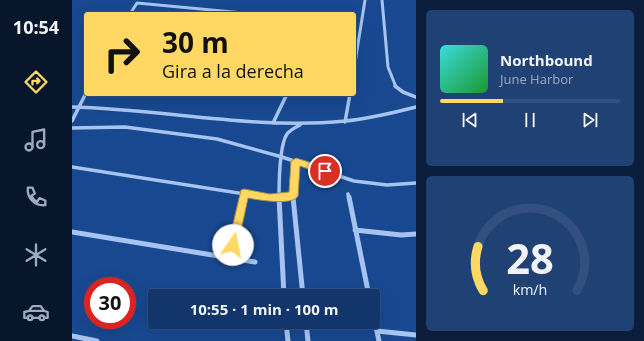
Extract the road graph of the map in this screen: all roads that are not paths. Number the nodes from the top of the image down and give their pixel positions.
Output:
1 (365, 0) edge
2 (382, 0) edge
3 (131, 12) edge
4 (233, 12) edge
5 (356, 49) edge
6 (84, 96) edge
7 (286, 96) edge
8 (350, 96) edge
9 (416, 97) edge
10 (72, 107) edge
11 (79, 107) junction
12 (416, 107) edge
13 (72, 121) edge
14 (345, 122) junction
15 (273, 123) junction
16 (300, 124) junction
17 (72, 128) edge
18 (282, 157) junction
19 (296, 161) junction
20 (72, 167) edge
21 (416, 183) edge
22 (244, 193) junction
23 (348, 194) dead end
24 (279, 196) junction
25 (293, 196) junction
26 (355, 230) junction
27 (72, 232) edge
28 (416, 234) edge
29 (230, 258) junction
30 (255, 262) dead end
31 (284, 289) edge
32 (302, 289) edge
33 (368, 289) edge
34 (287, 329) edge
35 (307, 329) edge
36 (377, 331) joint
37 (416, 335) edge
38 (72, 336) edge
39 (97, 341) edge
40 (288, 341) edge
41 (308, 341) edge
42 (379, 341) edge

1 - 5 street
2 - 9 street
3 - 4 street
6 - 11 street
7 - 15 street
8 - 14 street
10 - 11 street
11 - 13 street
11 - 15 street
12 - 14 street
14 - 16 street
15 - 16 street
16 - 18 street
17 - 18 street
18 - 19 street
18 - 24 street
19 - 21 street
19 - 25 street
20 - 22 street
22 - 24 street
22 - 29 street
23 - 26 street
24 - 25 street
24 - 31 street
25 - 32 street
26 - 28 street
26 - 33 street
27 - 29 street
29 - 30 street
34 - 40 street
35 - 41 street
36 - 37 street
36 - 42 street
38 - 39 street

